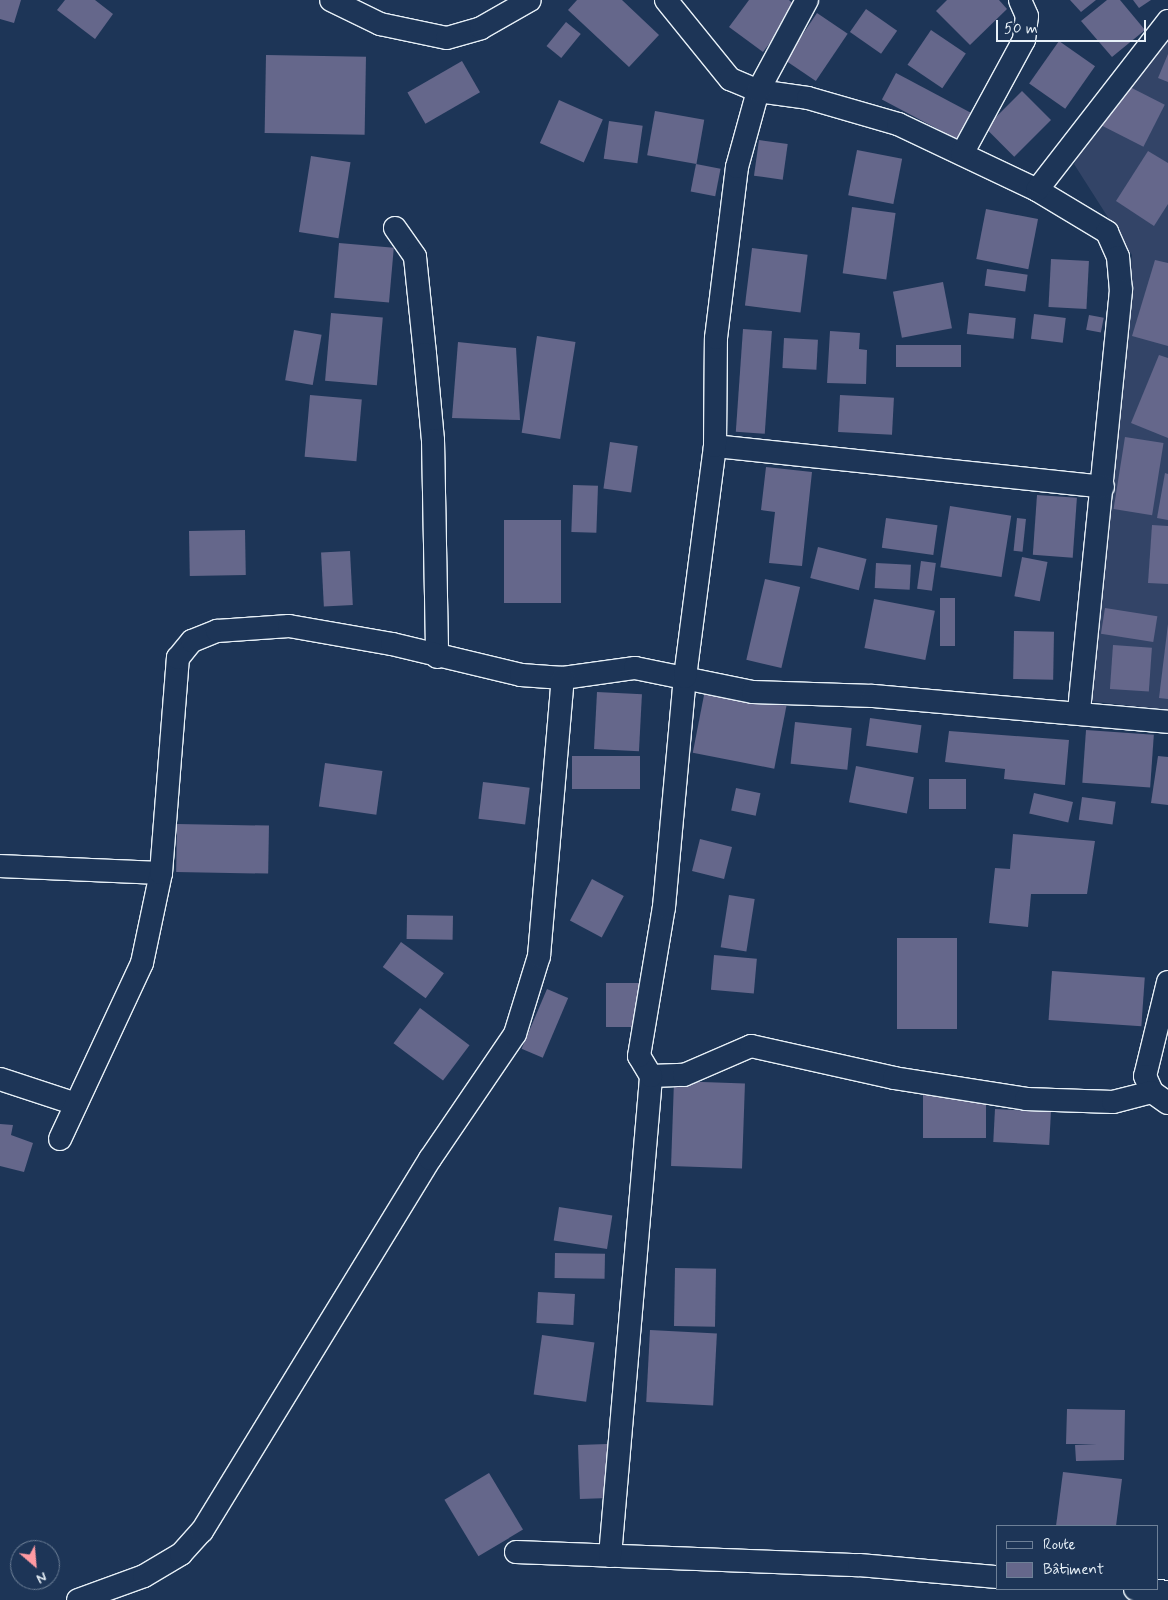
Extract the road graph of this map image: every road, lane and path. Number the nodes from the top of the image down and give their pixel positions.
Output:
1 (331, 0) edge
2 (530, 0) edge
3 (666, 0) edge
4 (807, 0) edge
5 (1020, 0) edge
6 (1168, 21) edge
7 (758, 91) junction
8 (962, 154) junction
9 (1037, 190) junction
10 (395, 228) dead end
11 (715, 446) junction
12 (1103, 487) junction
13 (437, 657) junction
14 (686, 677) junction
15 (564, 678) junction
16 (1079, 714) junction
17 (1168, 722) edge
18 (0, 866) edge
19 (161, 873) junction
20 (1168, 982) edge
21 (651, 1076) junction
22 (0, 1080) edge
23 (1160, 1097) edge
24 (76, 1104) junction
25 (60, 1139) dead end
26 (516, 1552) dead end
27 (610, 1556) junction
28 (996, 1577) edge
29 (1146, 1590) edge
30 (1168, 1592) edge
31 (78, 1600) edge

1 - 2 street
3 - 7 street
4 - 7 street
5 - 8 street
6 - 9 street
7 - 8 street
7 - 11 street
8 - 9 street
9 - 12 street
10 - 13 street
11 - 12 street
11 - 14 street
12 - 16 street
13 - 15 street
13 - 19 street
14 - 15 street
14 - 16 street
14 - 21 street
15 - 31 street
16 - 17 street
18 - 19 street
19 - 24 street
20 - 23 street
21 - 23 street
21 - 27 street
22 - 24 street
24 - 25 street
26 - 27 street
27 - 28 street
29 - 30 street

